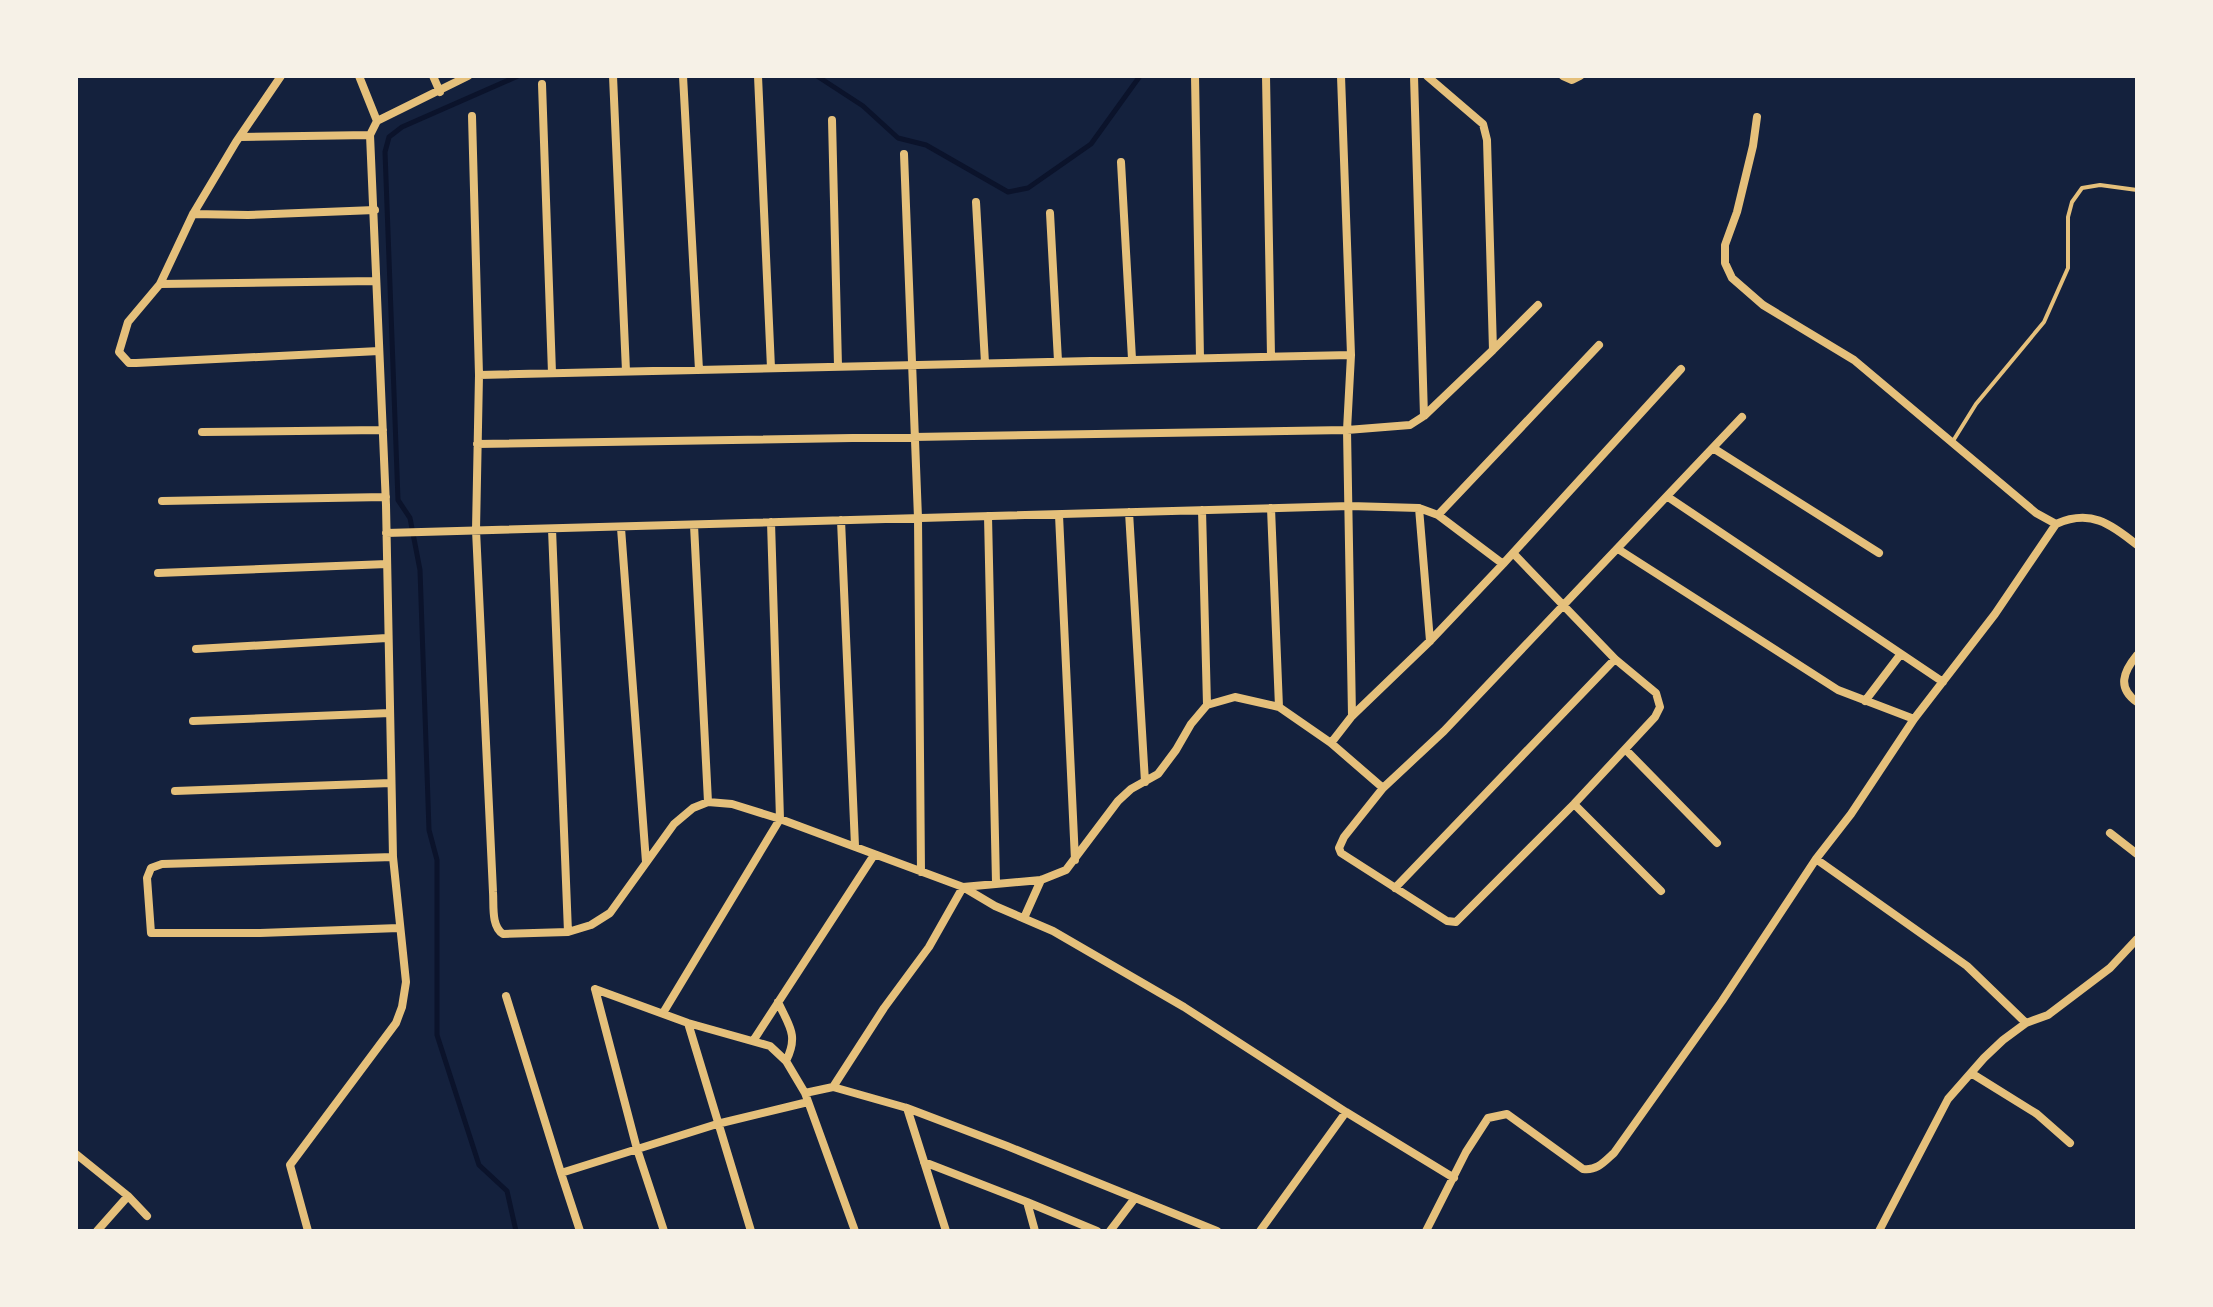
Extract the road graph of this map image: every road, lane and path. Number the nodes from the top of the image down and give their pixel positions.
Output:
1 (281, 76) edge
2 (359, 76) edge
3 (433, 76) edge
4 (468, 76) edge
5 (613, 76) edge
6 (683, 76) edge
7 (758, 76) edge
8 (1195, 76) edge
9 (1266, 76) edge
10 (1341, 76) edge
11 (1414, 76) edge
12 (1427, 76) edge
13 (1563, 76) edge
14 (1580, 76) edge
15 (542, 84) dead end
16 (440, 92) junction
17 (472, 116) dead end
18 (1757, 117) dead end
19 (832, 120) dead end
20 (377, 121) junction
21 (370, 135) junction
22 (240, 137) junction
23 (904, 154) dead end
24 (1121, 162) dead end
25 (2137, 190) edge
26 (976, 202) dead end
27 (375, 210) junction
28 (1050, 213) dead end
29 (193, 214) junction
30 (375, 281) junction
31 (160, 284) junction
32 (1538, 305) dead end
33 (1599, 345) dead end
34 (1493, 350) junction
35 (379, 351) junction
36 (1351, 355) junction
37 (1271, 356) junction
38 (1200, 358) junction
39 (1132, 359) junction
40 (1058, 361) junction
41 (985, 363) junction
42 (911, 365) junction
43 (838, 366) junction
44 (771, 368) junction
45 (1681, 369) dead end
46 (699, 370) junction
47 (626, 371) junction
48 (552, 373) junction
49 (479, 375) junction
50 (1424, 416) junction
51 (1742, 417) dead end
52 (383, 430) junction
53 (1347, 430) junction
54 (202, 432) dead end
55 (915, 439) junction
56 (477, 444) junction
57 (1952, 444) junction
58 (1713, 448) junction
59 (386, 497) junction
60 (1668, 497) junction
61 (162, 501) dead end
62 (1350, 506) junction
63 (1271, 508) junction
64 (1419, 508) junction
65 (1202, 510) junction
66 (1129, 512) junction
67 (1059, 515) junction
68 (1438, 515) junction
69 (988, 516) junction
70 (918, 518) junction
71 (841, 520) junction
72 (771, 522) junction
73 (2056, 524) junction
74 (694, 525) junction
75 (621, 528) junction
76 (552, 529) junction
77 (476, 530) junction
78 (386, 533) junction
79 (2137, 545) edge
80 (1618, 549) junction
81 (1879, 553) dead end
82 (1514, 554) junction
83 (387, 564) junction
84 (1503, 564) junction
85 (158, 573) dead end
86 (1565, 604) junction
87 (387, 638) junction
88 (1430, 641) junction
89 (196, 649) dead end
90 (1900, 655) junction
91 (2137, 655) edge
92 (1615, 659) junction
93 (1943, 682) junction
94 (1865, 701) junction
95 (2137, 702) edge
96 (1207, 705) junction
97 (1279, 707) junction
98 (390, 713) junction
99 (1352, 716) junction
100 (1914, 719) junction
101 (193, 721) dead end
102 (1331, 743) junction
103 (1626, 750) junction
104 (1145, 782) junction
105 (391, 783) junction
106 (1383, 788) junction
107 (175, 791) dead end
108 (708, 802) junction
109 (1574, 804) junction
110 (780, 819) junction
111 (2110, 833) dead end
112 (1717, 843) dead end
113 (855, 846) junction
114 (2137, 854) edge
115 (874, 855) junction
116 (393, 857) junction
117 (1816, 859) junction
118 (1075, 860) junction
119 (646, 862) junction
120 (921, 872) junction
121 (1041, 880) junction
122 (996, 883) junction
123 (963, 887) junction
124 (1395, 888) junction
125 (1661, 891) dead end
126 (1024, 918) junction
127 (399, 928) junction
128 (568, 932) junction
129 (2137, 939) edge
130 (506, 996) dead end
131 (778, 1002) junction
132 (663, 1013) junction
133 (688, 1023) junction
134 (2026, 1023) junction
135 (753, 1041) junction
136 (786, 1061) junction
137 (1971, 1073) junction
138 (833, 1087) junction
139 (806, 1097) junction
140 (907, 1108) junction
141 (1346, 1112) junction
142 (717, 1124) junction
143 (2070, 1143) dead end
144 (637, 1149) junction
145 (76, 1154) edge
146 (924, 1162) junction
147 (561, 1173) junction
148 (1454, 1178) junction
149 (128, 1196) junction
150 (1135, 1198) junction
151 (1027, 1202) junction
152 (147, 1216) dead end
153 (97, 1231) edge
154 (308, 1231) edge
155 (580, 1231) edge
156 (664, 1231) edge
157 (751, 1231) edge
158 (855, 1231) edge
159 (946, 1231) edge
160 (1035, 1231) edge
161 (1097, 1231) edge
162 (1110, 1231) edge
163 (1217, 1231) edge
164 (1260, 1231) edge
165 (1426, 1231) edge
166 (1879, 1231) edge

1 - 22 street
2 - 20 street
3 - 16 street
4 - 16 street
5 - 47 street
6 - 46 street
7 - 44 street
8 - 38 street
9 - 37 street
10 - 36 street
11 - 50 street
12 - 34 street
13 - 14 street
15 - 48 street
16 - 20 street
17 - 49 street
18 - 57 street
19 - 43 street
20 - 21 street
21 - 22 street
21 - 27 street
22 - 29 street
23 - 42 street
24 - 39 street
25 - 57 lane
26 - 41 street
27 - 29 street
27 - 30 street
28 - 40 street
29 - 31 street
30 - 31 street
30 - 35 street
31 - 35 street
32 - 34 street
33 - 68 street
34 - 50 street
35 - 52 street
36 - 37 street
36 - 53 street
37 - 38 street
38 - 39 street
39 - 40 street
40 - 41 street
41 - 42 street
42 - 43 street
42 - 55 street
43 - 44 street
44 - 46 street
45 - 82 street
46 - 47 street
47 - 48 street
48 - 49 street
49 - 56 street
50 - 53 street
51 - 58 street
52 - 54 street
52 - 59 street
53 - 55 street
53 - 62 street
55 - 56 street
55 - 70 street
56 - 77 street
57 - 73 street
58 - 60 street
58 - 81 street
59 - 61 street
59 - 78 street
60 - 80 street
60 - 90 street
62 - 63 street
62 - 64 street
62 - 99 street
63 - 65 street
63 - 97 street
64 - 68 street
64 - 88 street
65 - 66 street
65 - 96 street
66 - 67 street
66 - 104 street
67 - 69 street
67 - 118 street
68 - 84 street
69 - 70 street
69 - 122 street
70 - 71 street
70 - 120 street
71 - 72 street
71 - 113 street
72 - 74 street
72 - 110 street
73 - 79 street
73 - 93 street
74 - 75 street
74 - 108 street
75 - 76 street
75 - 119 street
76 - 77 street
76 - 128 street
77 - 78 street
77 - 128 street
78 - 83 street
80 - 86 street
80 - 94 street
82 - 84 street
82 - 86 street
83 - 85 street
83 - 87 street
84 - 88 street
86 - 92 street
86 - 106 street
87 - 89 street
87 - 98 street
88 - 99 street
90 - 93 street
90 - 94 street
91 - 95 street
92 - 103 street
92 - 124 street
93 - 100 street
94 - 100 street
96 - 97 street
96 - 104 street
97 - 102 street
98 - 101 street
98 - 105 street
99 - 102 street
100 - 117 street
102 - 106 street
103 - 109 street
103 - 112 street
104 - 118 street
105 - 107 street
105 - 116 street
106 - 124 street
108 - 110 street
108 - 119 street
109 - 124 street
109 - 125 street
110 - 113 street
110 - 132 street
111 - 114 street
113 - 115 street
115 - 120 street
115 - 131 street
116 - 127 street
116 - 127 street
117 - 134 street
117 - 148 street
118 - 121 street
119 - 128 street
120 - 123 street
121 - 122 street
121 - 126 street
122 - 123 street
123 - 126 street
123 - 138 street
126 - 141 street
127 - 154 street
129 - 134 street
130 - 147 street
131 - 135 street
131 - 136 street
132 - 133 street
132 - 144 street
133 - 135 street
133 - 142 street
134 - 137 street
135 - 136 street
136 - 139 street
137 - 143 street
137 - 166 street
138 - 139 street
138 - 140 street
139 - 142 street
139 - 158 street
140 - 146 street
140 - 150 street
141 - 148 street
141 - 164 street
142 - 144 street
142 - 157 street
144 - 147 street
144 - 156 street
145 - 149 street
146 - 151 street
146 - 159 street
147 - 155 street
148 - 165 street
149 - 152 street
149 - 153 street
150 - 162 street
150 - 163 street
151 - 160 street
151 - 161 street

